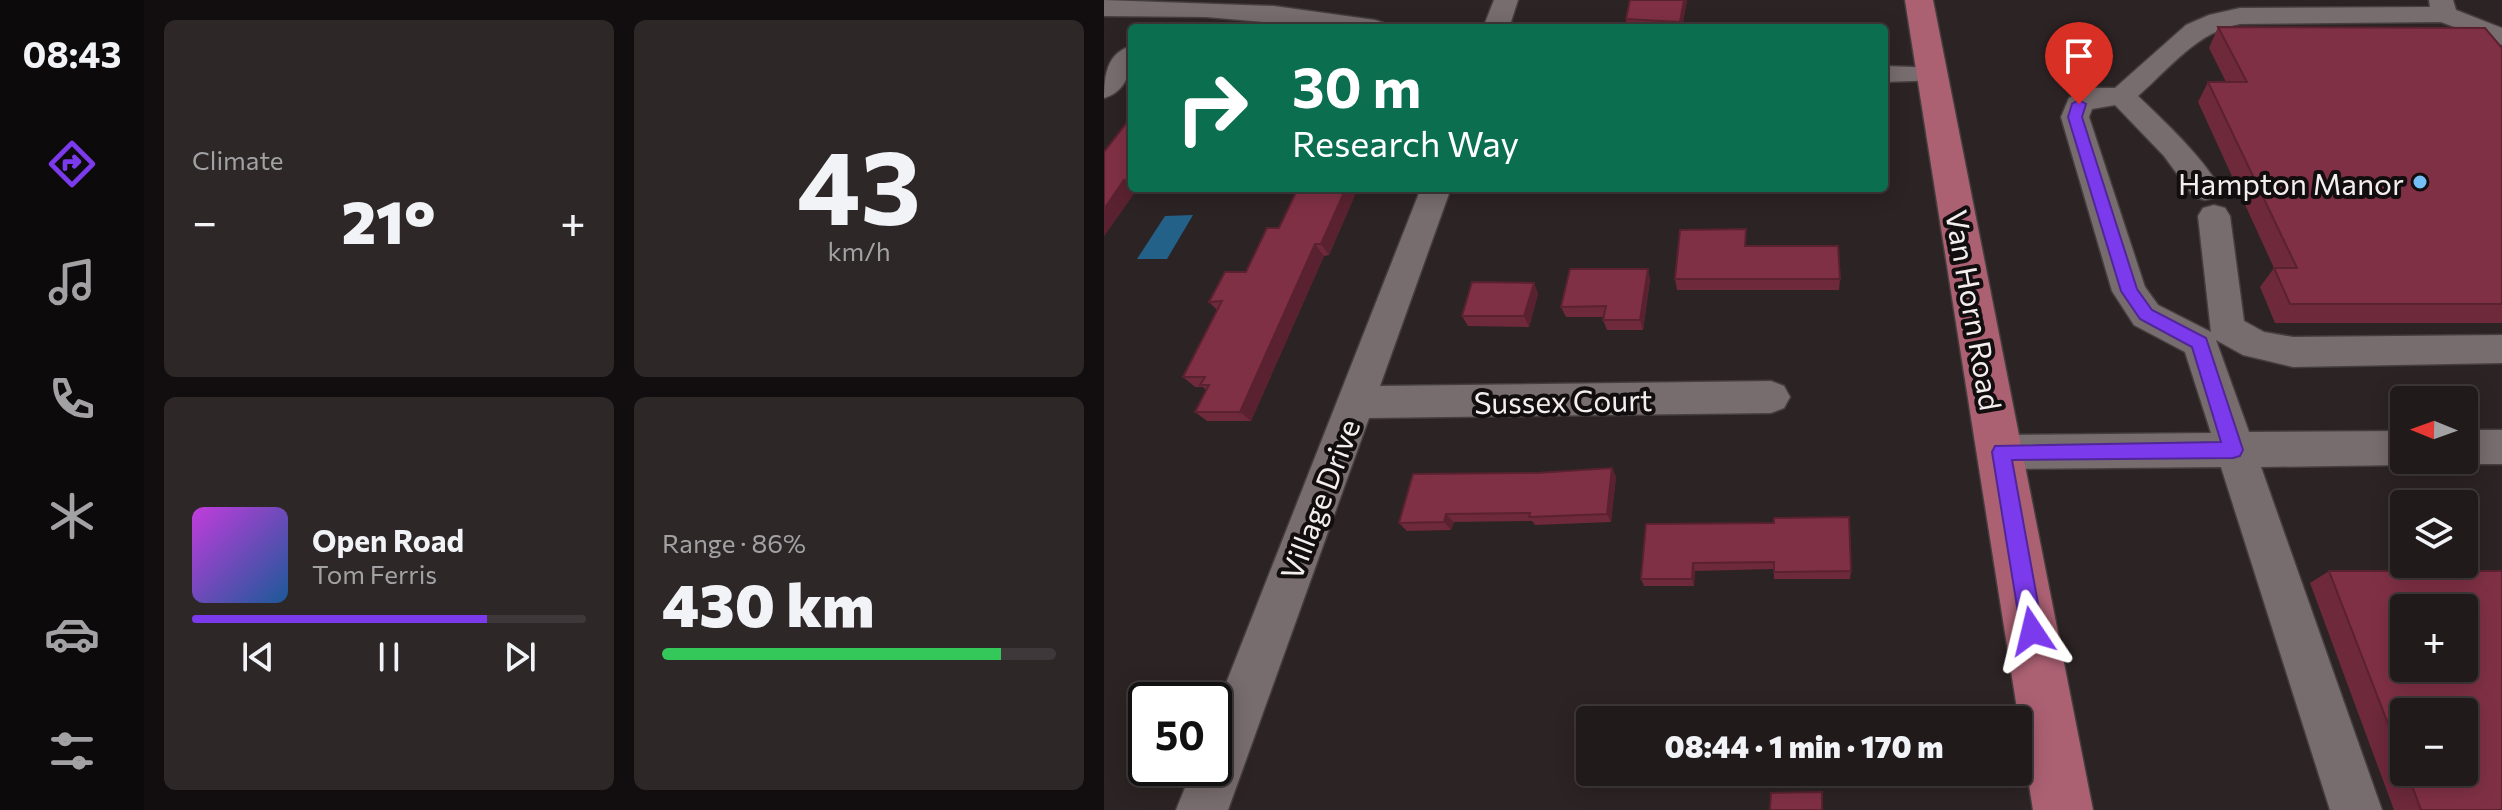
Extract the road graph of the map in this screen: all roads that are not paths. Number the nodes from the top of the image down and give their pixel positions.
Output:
1 (1506, 0) edge
2 (1919, 0) edge
3 (2442, 7) edge
4 (1104, 8) edge
5 (1166, 12) edge
6 (1354, 24) edge
7 (1497, 24) edge
8 (2502, 37) edge
9 (1128, 59) edge
10 (1888, 74) edge
11 (1932, 74) junction
12 (1104, 89) edge
13 (2122, 96) junction
14 (1434, 192) edge
15 (2213, 336) junction
16 (2502, 349) edge
17 (1771, 397) dead end
18 (1355, 402) junction
19 (2478, 447) edge
20 (2502, 447) edge
21 (2390, 448) edge
22 (2233, 450) junction
23 (2001, 452) junction
24 (1202, 810) edge
25 (2063, 810) edge
26 (2356, 810) edge

1 - 7 street
2 - 11 main road, Van Horn Road
3 - 8 street
3 - 13 street
4 - 5 street
5 - 6 street
9 - 12 street
10 - 11 street
11 - 23 main road, Van Horn Road
13 - 15 street
13 - 15 street
14 - 18 street, Village Drive
15 - 16 street
15 - 22 street
17 - 18 street, Sussex Court
18 - 24 street, Village Drive
19 - 20 street
21 - 22 street
22 - 23 street
22 - 26 street
23 - 25 main road, Van Horn Road

